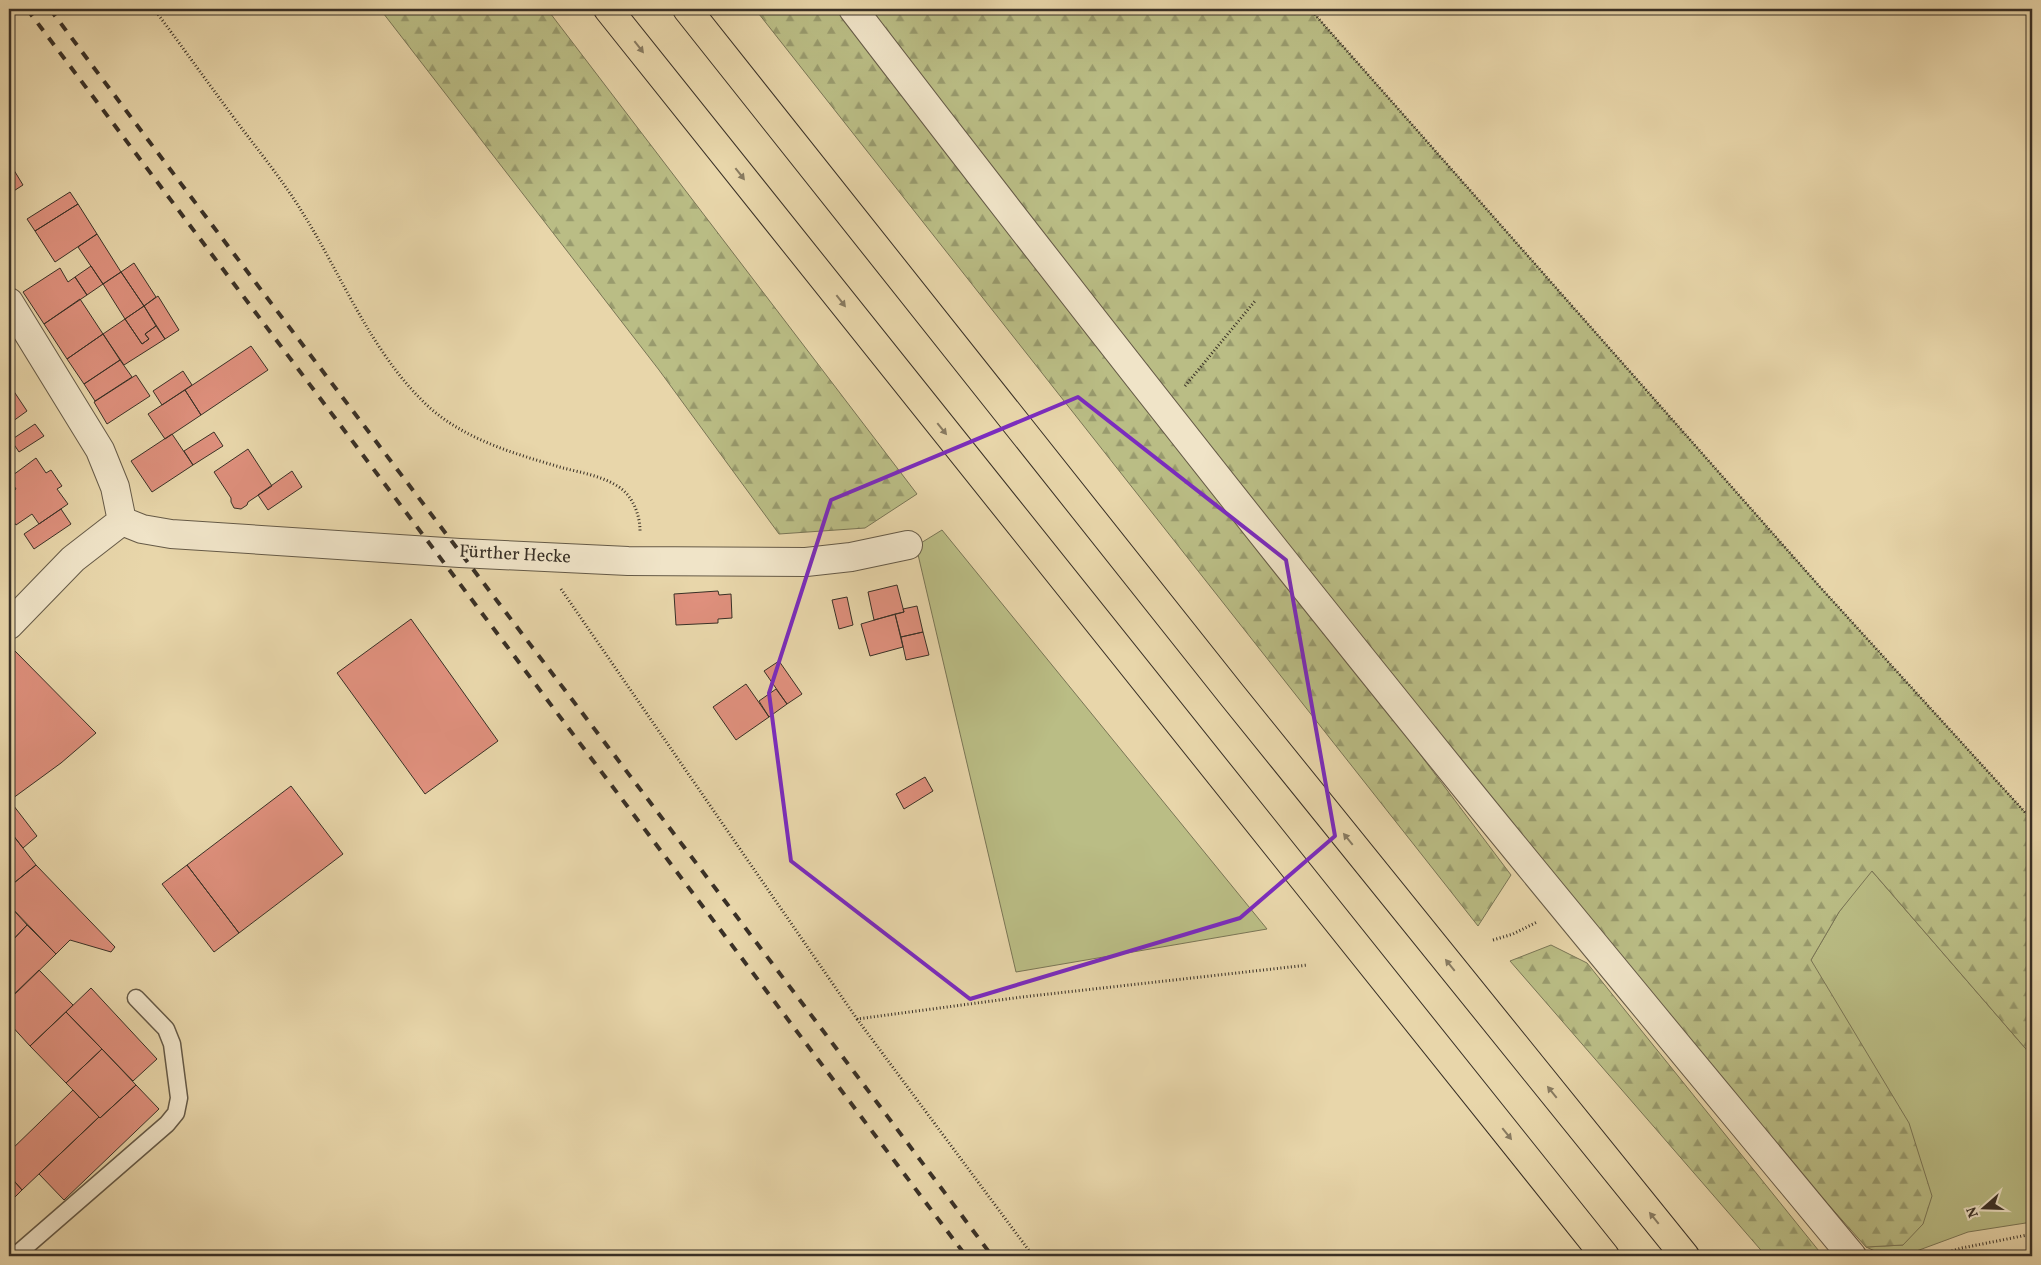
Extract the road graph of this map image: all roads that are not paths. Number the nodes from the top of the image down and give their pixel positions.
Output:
1 (608, 9) edge
2 (687, 9) edge
3 (853, 9) edge
4 (9, 302) edge
5 (122, 521) junction
6 (908, 545) dead end
7 (9, 625) edge
8 (136, 998) dead end
9 (14, 1256) edge
10 (1605, 1256) edge
11 (1685, 1256) edge
12 (1852, 1256) edge

1 -> 10 highway
11 -> 2 highway
3 - 12 street
4 - 5 street
5 - 6 street, Fürther Hecke
5 - 7 street
8 - 9 lane

